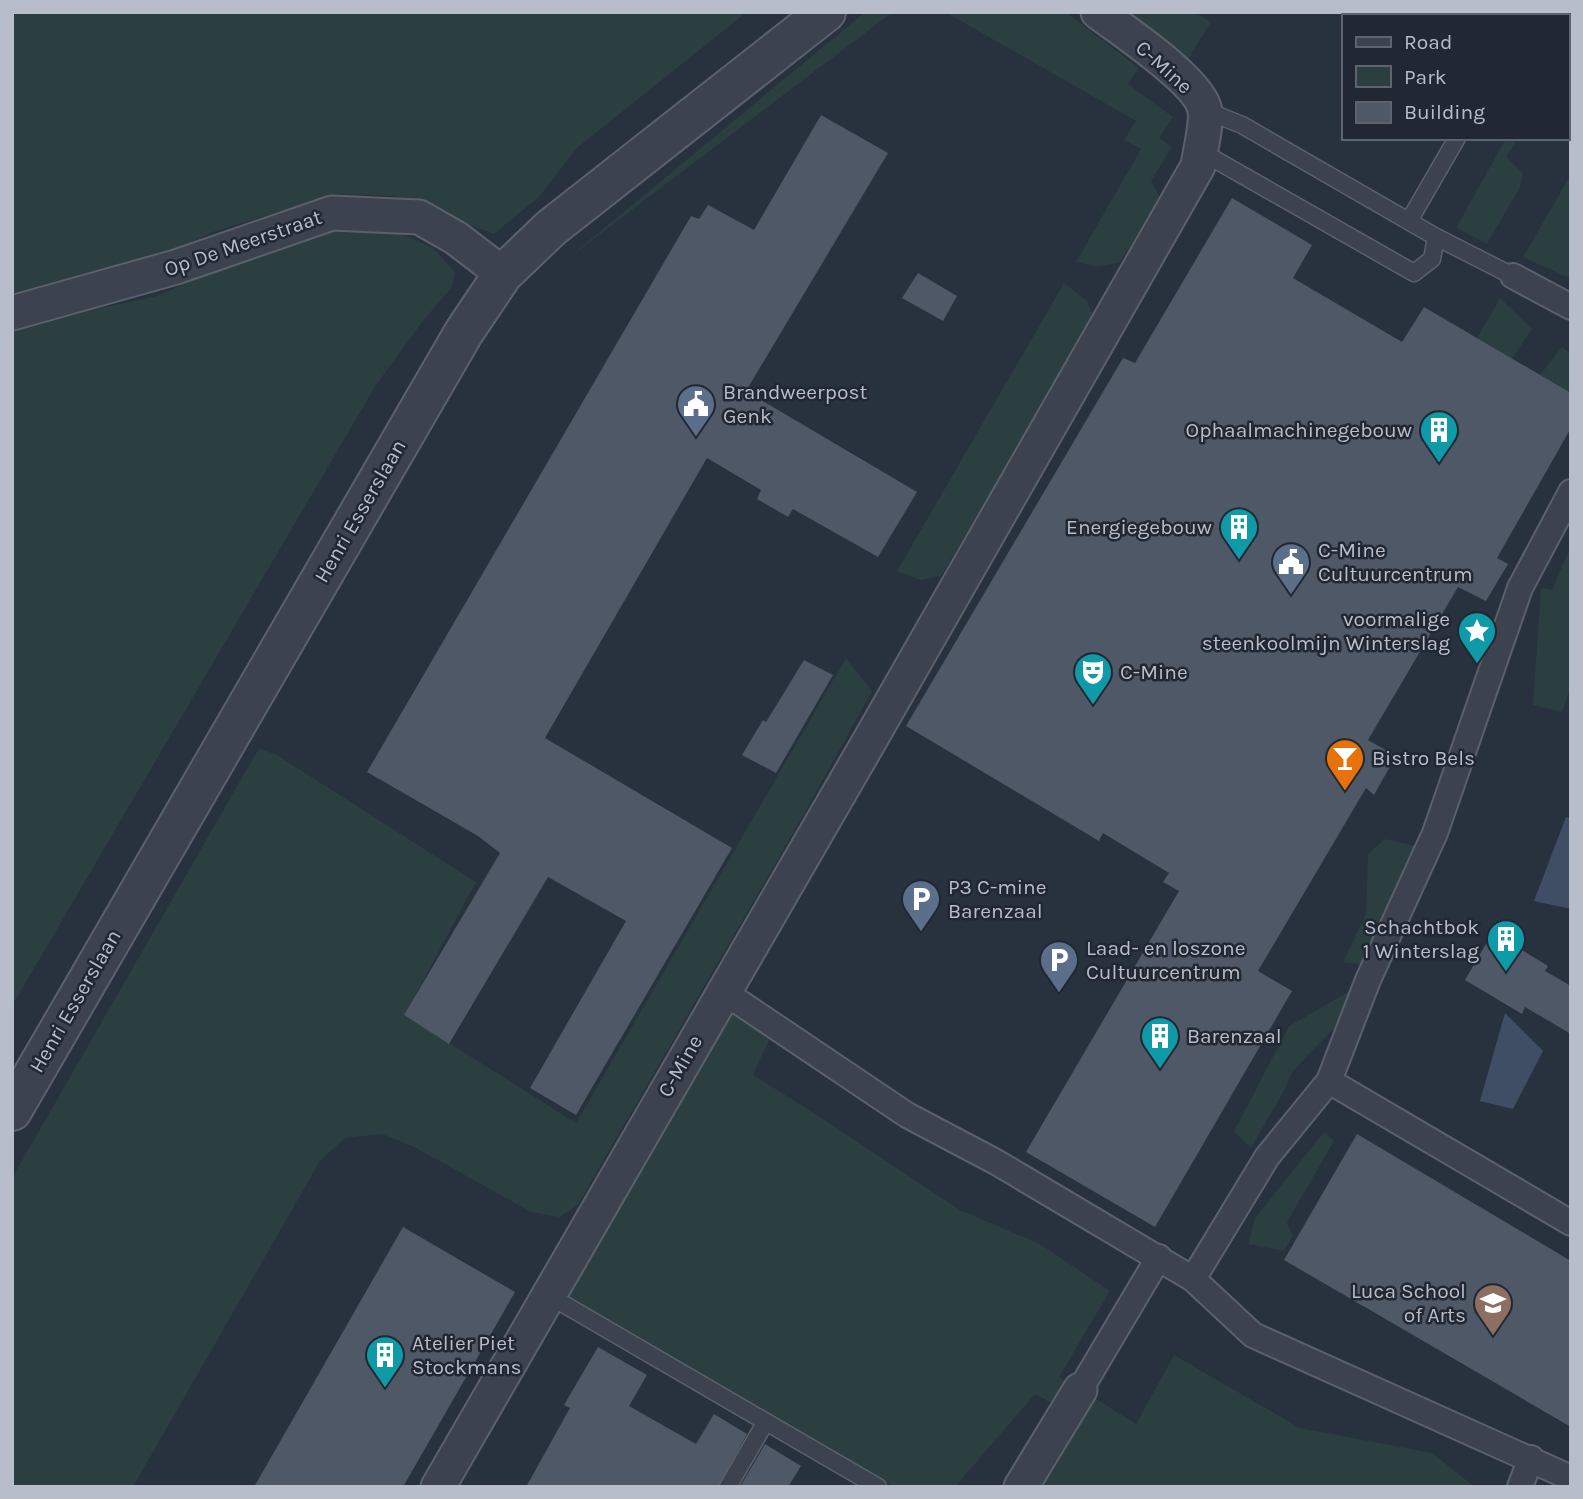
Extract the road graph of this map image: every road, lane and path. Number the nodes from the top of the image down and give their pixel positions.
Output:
1 (826, 12) edge
2 (1098, 12) edge
3 (1205, 110) junction
4 (1456, 140) edge
5 (1200, 151) junction
6 (1409, 221) junction
7 (1436, 237) junction
8 (503, 274) junction
9 (1513, 276) joint
10 (1571, 307) edge
11 (12, 313) edge
12 (1571, 492) edge
13 (724, 992) junction
14 (1329, 1081) junction
15 (12, 1111) edge
16 (1571, 1223) edge
17 (1159, 1257) junction
18 (1193, 1279) junction
19 (548, 1295) junction
20 (1080, 1390) joint
21 (765, 1423) junction
22 (1531, 1458) junction
23 (1571, 1478) edge
24 (438, 1487) edge
25 (728, 1487) edge
26 (878, 1487) edge
27 (1021, 1487) edge
28 (1521, 1487) edge

1 - 8 street, Henri Esserslaan
2 - 3 street, C-Mine
3 - 5 street, C-Mine
3 - 6 lane
4 - 6 lane
5 - 7 lane
5 - 13 street, C-Mine
6 - 7 lane
7 - 9 lane
8 - 11 street, Op De Meerstraat
8 - 15 street, Henri Esserslaan
9 - 10 street
12 - 14 street
13 - 17 street
13 - 19 street, C-Mine
14 - 16 street
14 - 18 street
17 - 18 street
17 - 20 street
18 - 22 street
19 - 21 lane
19 - 24 street, C-Mine
20 - 27 street
21 - 25 lane
21 - 26 lane
22 - 23 street
22 - 28 street

